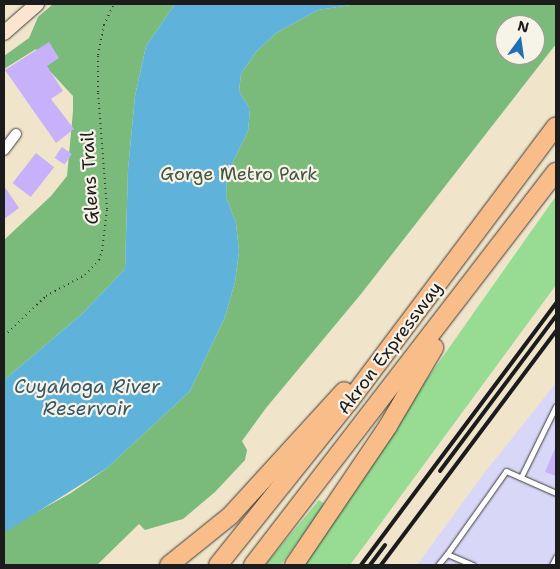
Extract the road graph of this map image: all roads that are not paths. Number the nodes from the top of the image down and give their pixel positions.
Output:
1 (37, 4) edge
2 (4, 33) edge
3 (556, 126) edge
4 (16, 134) dead end
5 (4, 150) edge
6 (556, 172) edge
7 (448, 272) junction
8 (472, 286) junction
9 (556, 406) edge
10 (521, 477) junction
11 (556, 493) edge
12 (447, 554) junction
13 (556, 557) edge
14 (169, 565) edge
15 (218, 565) edge
16 (253, 565) edge
17 (294, 565) edge
18 (438, 565) edge
19 (472, 565) edge
20 (552, 565) edge

1 - 2 street
3 - 7 highway, Akron Expressway
4 - 5 street
6 - 8 highway, Akron Expressway
7 - 14 highway
7 - 15 highway, Akron Expressway
8 - 16 highway, Akron Expressway
8 - 17 highway
9 - 10 lane
10 - 11 lane
10 - 12 lane
12 - 18 lane
12 - 19 lane
13 - 20 lane

